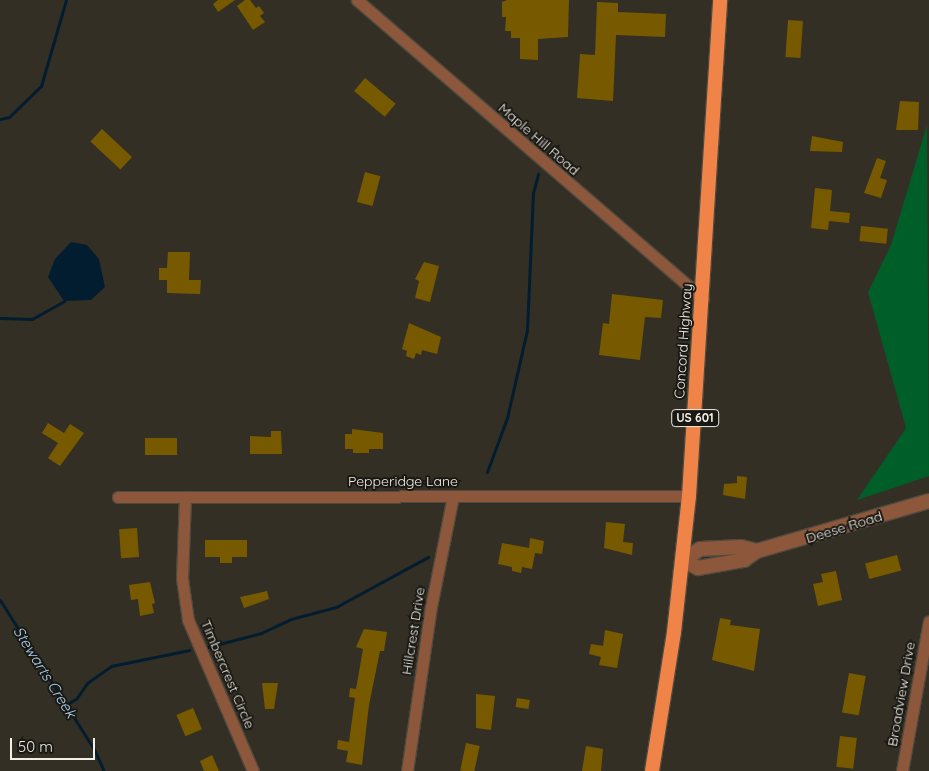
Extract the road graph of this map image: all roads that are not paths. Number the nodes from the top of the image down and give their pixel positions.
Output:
1 (356, 0) edge
2 (720, 0) edge
3 (703, 300) junction
4 (453, 496) junction
5 (689, 496) junction
6 (118, 497) dead end
7 (185, 497) junction
8 (929, 501) edge
9 (683, 560) junction
10 (929, 622) edge
11 (253, 771) edge
12 (407, 771) edge
13 (652, 771) edge
14 (902, 771) edge

1 - 3 street, Maple Hill Road
2 - 3 highway, Concord Highway / US 601
3 - 5 highway, Concord Highway / US 601
4 - 5 street, Pepperidge Lane
4 - 7 street, Pepperidge Lane
4 - 12 street, Hillcrest Drive
5 - 9 highway, Concord Highway / US 601
6 - 7 street, Pepperidge Lane
7 - 11 street, Timbercrest Circle
8 - 9 street, Deese Road
9 - 13 highway, Concord Highway / US 601
10 - 14 street, Broadview Drive

